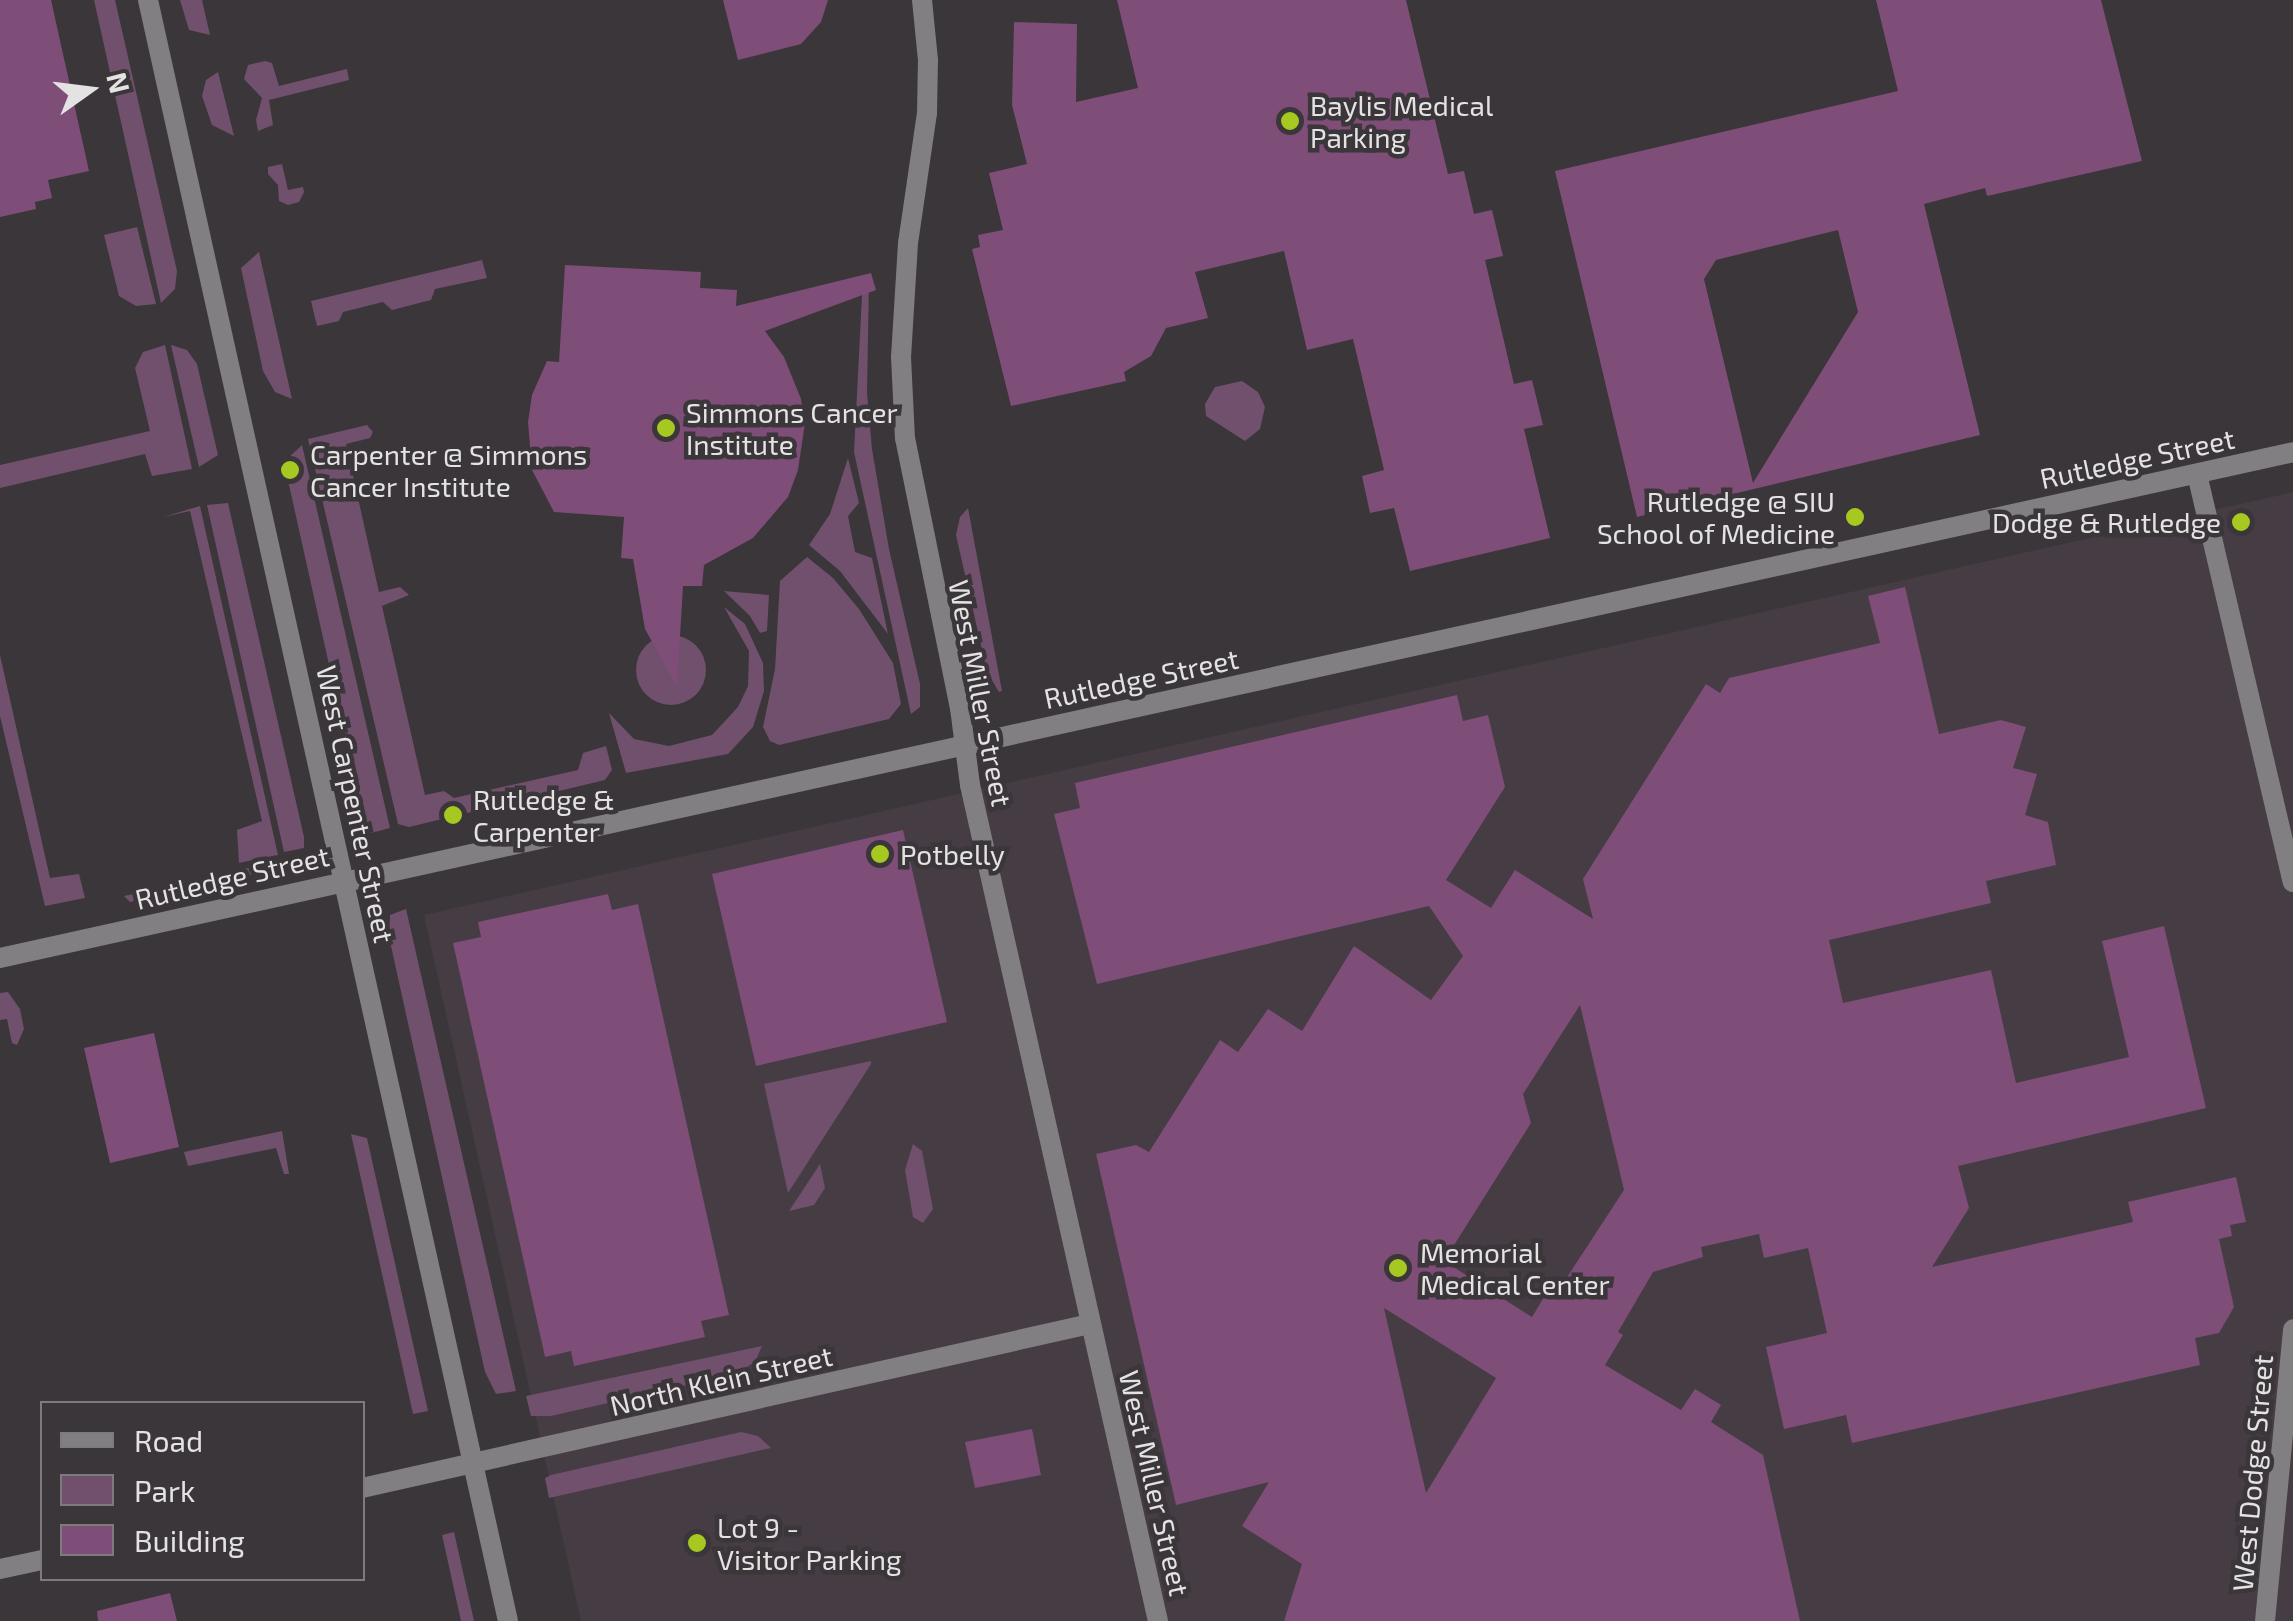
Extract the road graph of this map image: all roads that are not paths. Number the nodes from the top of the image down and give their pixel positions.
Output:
1 (148, 0) edge
2 (922, 0) edge
3 (2293, 452) edge
4 (2197, 474) junction
5 (966, 745) junction
6 (346, 879) junction
7 (2293, 882) edge
8 (0, 958) edge
9 (1090, 1324) junction
10 (2293, 1329) edge
11 (472, 1464) junction
12 (365, 1487) edge
13 (40, 1560) edge
14 (0, 1569) edge
15 (508, 1621) edge
16 (1158, 1621) edge
17 (2265, 1621) edge

1 - 6 street, West Carpenter Street
2 - 5 street, West Miller Street
3 - 4 street, Rutledge Street
4 - 5 street, Rutledge Street
4 - 7 street
5 - 6 street, Rutledge Street
5 - 9 street, West Miller Street
6 - 8 street, Rutledge Street
6 - 11 street, West Carpenter Street
9 - 11 street, North Klein Street
9 - 16 street, West Miller Street
10 - 17 street, West Dodge Street
11 - 12 street, North Klein Street
11 - 15 street, West Carpenter Street
13 - 14 street

